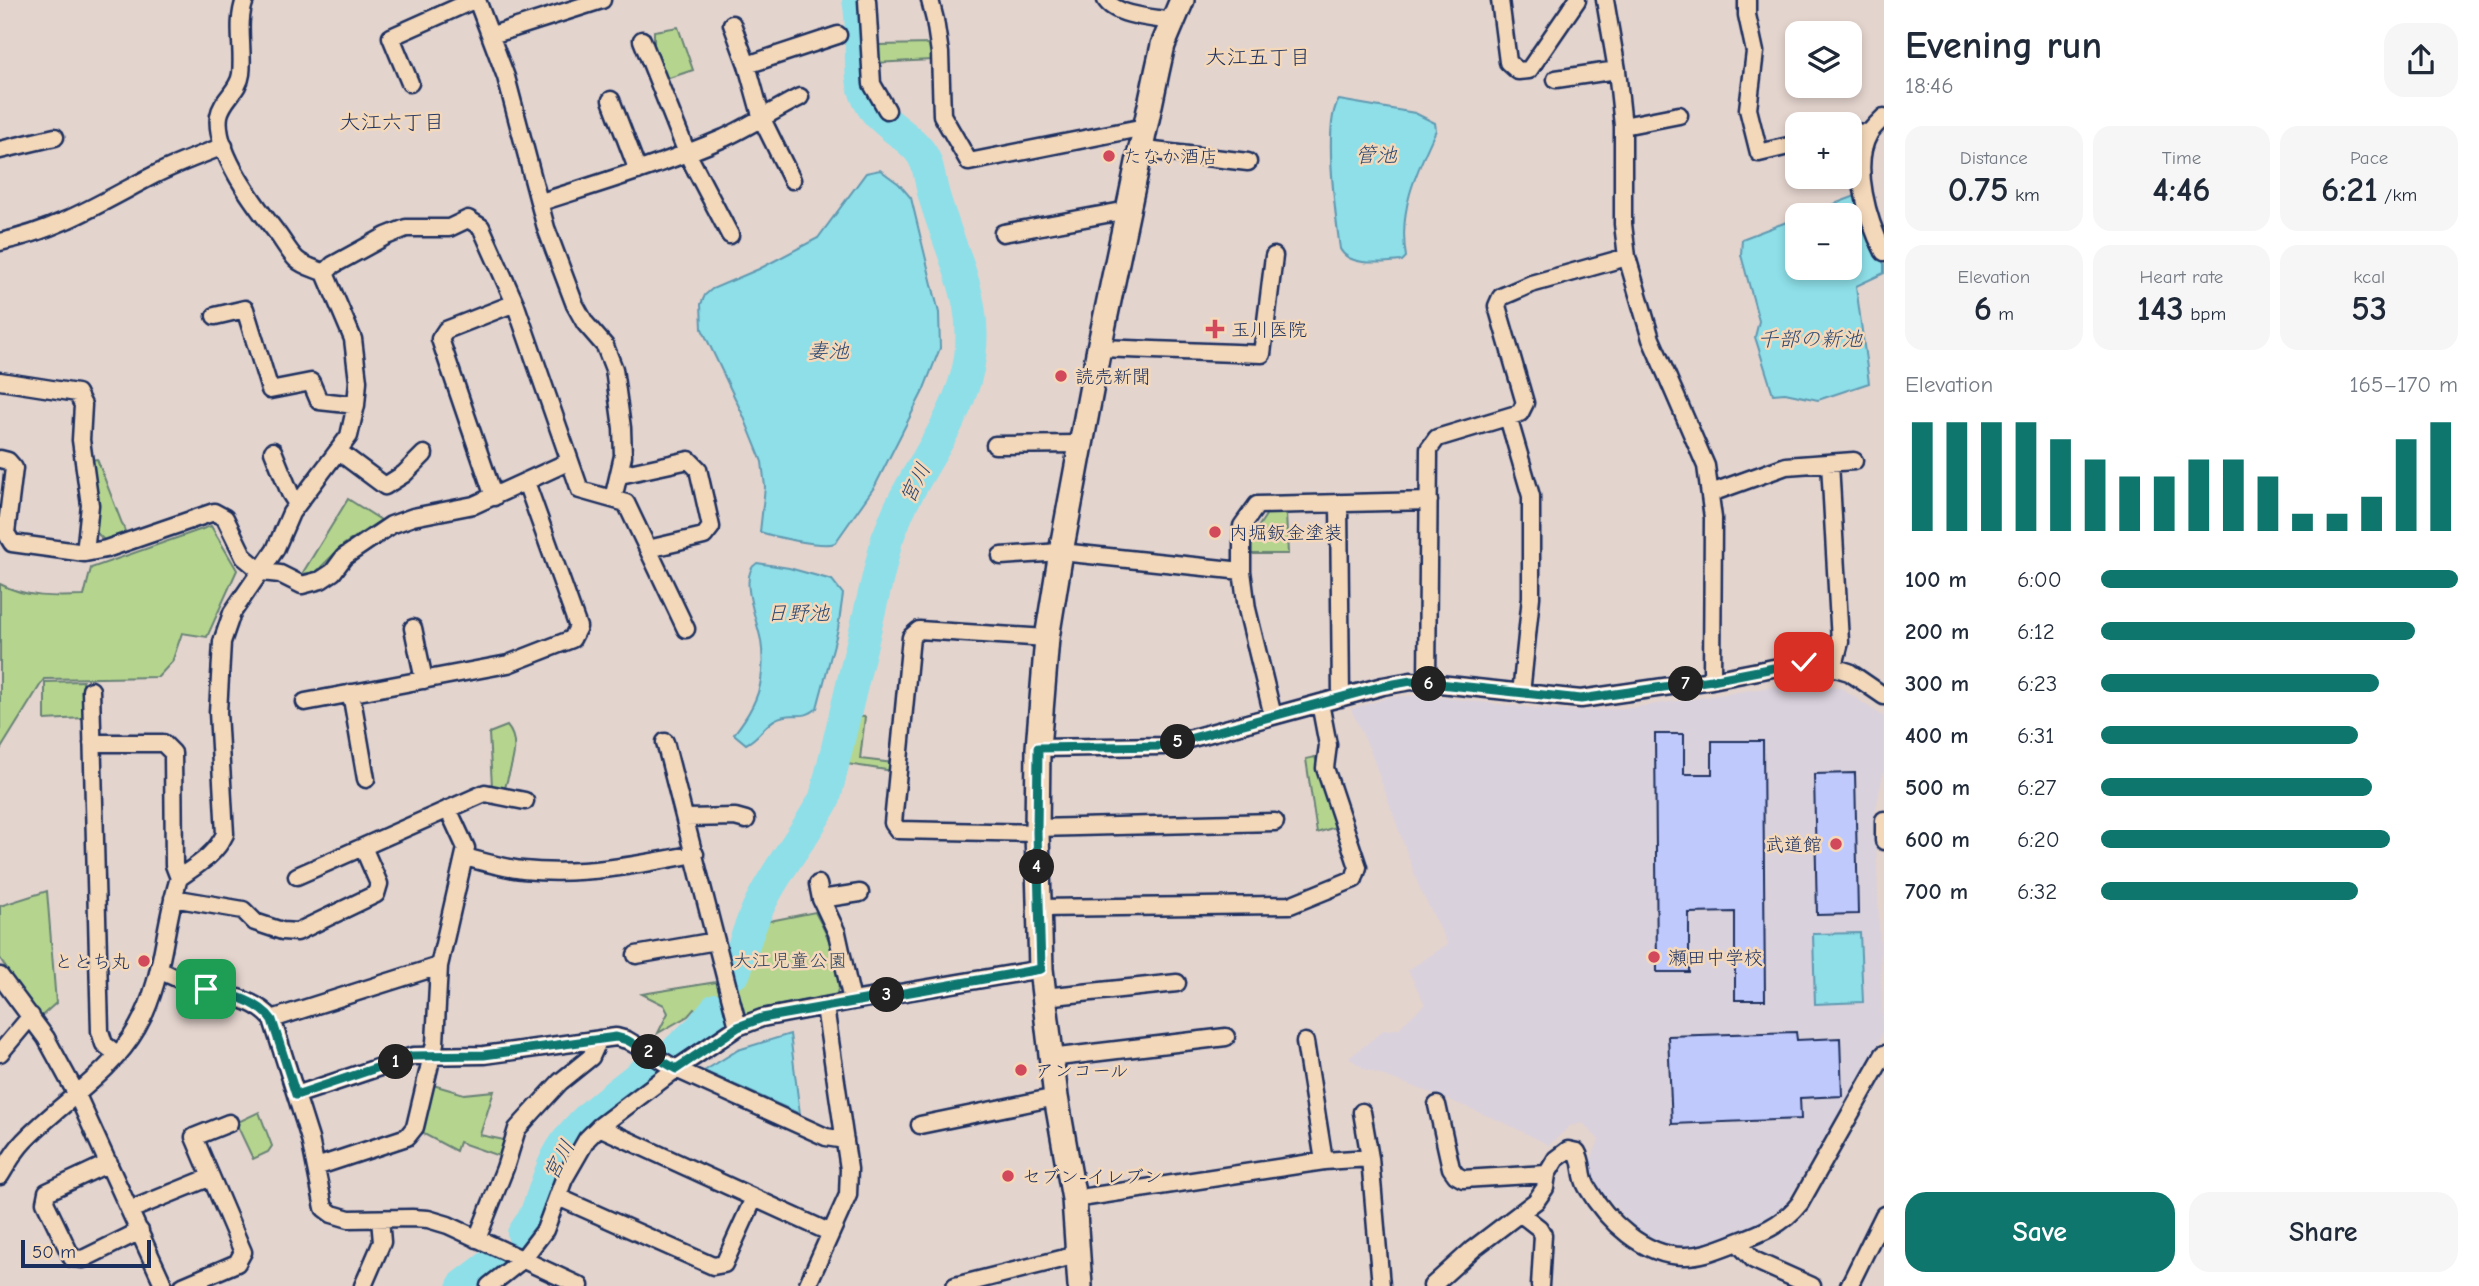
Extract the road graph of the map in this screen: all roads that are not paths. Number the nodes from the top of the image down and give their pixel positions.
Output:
1 (245, 0) edge
2 (476, 0) edge
3 (602, 0) edge
4 (867, 0) edge
5 (930, 0) edge
6 (1106, 0) edge
7 (1182, 0) edge
8 (1500, 0) edge
9 (1577, 0) edge
10 (1605, 0) edge
11 (1747, 0) edge
12 (1172, 21) junction
13 (732, 24) dead end
14 (492, 35) junction
15 (838, 35) dead end
16 (642, 40) dead end
17 (747, 65) junction
18 (1617, 70) junction
19 (1556, 79) dead end
20 (410, 83) dead end
21 (800, 97) dead end
22 (611, 100) dead end
23 (887, 110) dead end
24 (1679, 115) dead end
25 (1884, 117) edge
26 (762, 119) junction
27 (1623, 126) junction
28 (1145, 127) junction
29 (1862, 132) edge
30 (1869, 132) junction
31 (55, 137) dead end
32 (223, 146) junction
33 (1785, 147) edge
34 (1139, 149) junction
35 (0, 150) edge
36 (687, 153) junction
37 (1248, 162) dead end
38 (638, 171) junction
39 (792, 180) dead end
40 (541, 202) junction
41 (1128, 210) junction
42 (1003, 233) dead end
43 (730, 235) dead end
44 (0, 242) edge
45 (1884, 252) edge
46 (1274, 256) dead end
47 (1627, 257) junction
48 (325, 273) junction
49 (515, 303) junction
50 (215, 316) dead end
51 (1100, 348) junction
52 (0, 381) edge
53 (356, 405) junction
54 (1508, 416) junction
55 (1082, 444) junction
56 (995, 445) dead end
57 (273, 451) dead end
58 (338, 451) junction
59 (424, 454) dead end
60 (0, 459) edge
61 (570, 461) junction
62 (1854, 461) dead end
63 (1830, 463) junction
64 (620, 475) junction
65 (526, 482) junction
66 (1711, 493) junction
67 (494, 496) junction
68 (613, 499) junction
69 (1429, 501) junction
70 (1339, 503) junction
71 (297, 504) junction
72 (648, 549) junction
73 (1061, 552) junction
74 (85, 553) junction
75 (1001, 556) dead end
76 (1242, 571) junction
77 (261, 572) junction
78 (413, 628) dead end
79 (686, 629) dead end
80 (1047, 638) junction
81 (1834, 666) junction
82 (424, 680) junction
83 (1712, 680) junction
84 (1427, 684) junction
85 (91, 690) dead end
86 (351, 693) junction
87 (1521, 694) junction
88 (1884, 696) edge
89 (1341, 698) junction
90 (306, 702) dead end
91 (1320, 703) junction
92 (1273, 716) junction
93 (665, 742) dead end
94 (92, 743) junction
95 (1038, 748) junction
96 (366, 779) dead end
97 (525, 801) dead end
98 (448, 809) junction
99 (685, 818) junction
100 (746, 820) dead end
101 (1884, 820) edge
102 (1275, 822) dead end
103 (1037, 830) junction
104 (1884, 841) edge
105 (363, 847) junction
106 (695, 855) junction
107 (465, 857) junction
108 (297, 876) dead end
109 (179, 878) junction
110 (860, 893) dead end
111 (173, 898) junction
112 (1038, 908) junction
113 (716, 941) junction
114 (636, 955) dead end
115 (439, 966) junction
116 (1041, 969) junction
117 (159, 970) junction
118 (0, 976) edge
119 (1177, 983) dead end
120 (1044, 997) junction
121 (852, 1001) junction
122 (825, 1007) junction
123 (31, 1016) junction
124 (272, 1020) junction
125 (738, 1027) junction
126 (1226, 1037) dead end
127 (599, 1039) junction
128 (1305, 1042) dead end
129 (0, 1053) edge
130 (1884, 1054) edge
131 (118, 1055) junction
132 (432, 1056) junction
133 (1050, 1058) junction
134 (676, 1069) junction
135 (77, 1095) junction
136 (296, 1095) junction
137 (1056, 1097) junction
138 (1437, 1105) dead end
139 (1362, 1112) dead end
140 (229, 1122) dead end
141 (920, 1125) dead end
142 (599, 1127) junction
143 (845, 1140) junction
144 (1370, 1158) junction
145 (1324, 1161) junction
146 (109, 1163) junction
147 (316, 1167) junction
148 (1547, 1174) junction
149 (0, 1177) edge
150 (211, 1177) junction
151 (558, 1197) junction
152 (754, 1198) junction
153 (1074, 1199) junction
154 (130, 1210) junction
155 (1521, 1214) junction
156 (1884, 1215) edge
157 (380, 1219) junction
158 (140, 1231) junction
159 (831, 1233) junction
160 (477, 1238) junction
161 (1737, 1242) junction
162 (1077, 1255) junction
163 (522, 1260) junction
164 (1439, 1284) edge
165 (164, 1286) edge
166 (183, 1286) edge
167 (363, 1286) edge
168 (489, 1286) edge
169 (580, 1286) edge
170 (807, 1286) edge
171 (954, 1286) edge
172 (1080, 1286) edge
173 (1381, 1286) edge
174 (1540, 1286) edge
175 (1812, 1286) edge
176 (1849, 1286) edge

1 - 32 street
2 - 14 street
2 - 20 street
3 - 14 street
4 - 23 street
5 - 28 street
6 - 12 street
7 - 12 street
8 - 9 street
10 - 18 street
11 - 33 street
12 - 28 street
13 - 17 street
14 - 40 street
15 - 17 street
16 - 36 street
17 - 26 street
18 - 19 street
18 - 27 street
21 - 26 street
22 - 38 street
24 - 27 street
25 - 30 street
26 - 36 street
26 - 39 street
27 - 47 street
28 - 34 street
29 - 30 street
30 - 45 street
31 - 35 street
32 - 44 street
32 - 48 street
34 - 37 street
34 - 41 street
36 - 38 street
36 - 43 street
38 - 40 street
40 - 64 street
41 - 42 street
41 - 51 street
46 - 51 street
47 - 54 street
47 - 66 street
48 - 49 street
48 - 53 street
49 - 61 street
49 - 67 street
50 - 53 street
51 - 55 street
52 - 74 street
53 - 58 street
54 - 69 street
54 - 87 street
55 - 56 street
55 - 73 street
57 - 71 street
58 - 59 street
58 - 71 street
60 - 74 street
61 - 65 street
61 - 68 street
62 - 63 street
63 - 66 street
63 - 81 street
64 - 68 street
64 - 72 street
65 - 67 street
65 - 82 street
66 - 83 street
67 - 77 street
68 - 72 street
69 - 70 street
69 - 84 street
70 - 76 street
70 - 89 street
71 - 77 street
72 - 79 street
73 - 75 street
73 - 76 street
73 - 80 street
74 - 77 street
76 - 92 street
77 - 109 street
78 - 82 street
80 - 95 street
80 - 103 street
81 - 83 street
81 - 88 street
82 - 86 street
83 - 87 street
84 - 87 street
84 - 89 street
85 - 94 street
86 - 90 street
86 - 96 street
89 - 91 street
91 - 92 street
91 - 112 street
92 - 95 street
93 - 99 street
94 - 109 street
94 - 131 street
95 - 103 street
97 - 98 street
98 - 105 street
98 - 107 street
99 - 100 street
99 - 106 street
101 - 104 street
102 - 103 street
103 - 112 street
105 - 108 street
105 - 111 street
106 - 107 street
106 - 113 street
107 - 115 street
109 - 111 street
110 - 121 street
111 - 117 street
112 - 116 street
113 - 114 street
113 - 125 street
115 - 124 street
115 - 132 street
116 - 120 street
116 - 121 street
117 - 124 street
117 - 131 street
118 - 123 street
119 - 120 street
120 - 133 street
121 - 122 street
122 - 125 street
122 - 143 street
123 - 129 street
123 - 135 street
124 - 136 street
125 - 134 street
126 - 133 street
127 - 132 street
127 - 134 street
127 - 160 street
128 - 145 street
130 - 161 street
131 - 135 street
132 - 136 street
132 - 147 street
133 - 137 street
134 - 142 street
134 - 143 street
135 - 146 street
135 - 149 street
136 - 147 street
137 - 141 street
137 - 153 street
138 - 148 street
139 - 144 street
140 - 150 street
142 - 151 street
142 - 152 street
143 - 159 street
144 - 145 street
144 - 173 street
145 - 153 street
146 - 154 street
146 - 158 street
147 - 157 street
148 - 155 street
148 - 161 street
150 - 154 street
150 - 166 street
151 - 152 street
151 - 163 street
152 - 159 street
153 - 162 street
154 - 158 street
155 - 164 street
155 - 174 street
156 - 176 street
157 - 160 street
157 - 167 street
158 - 165 street
159 - 170 street
160 - 163 street
161 - 175 street
162 - 171 street
162 - 172 street
163 - 168 street
163 - 169 street

